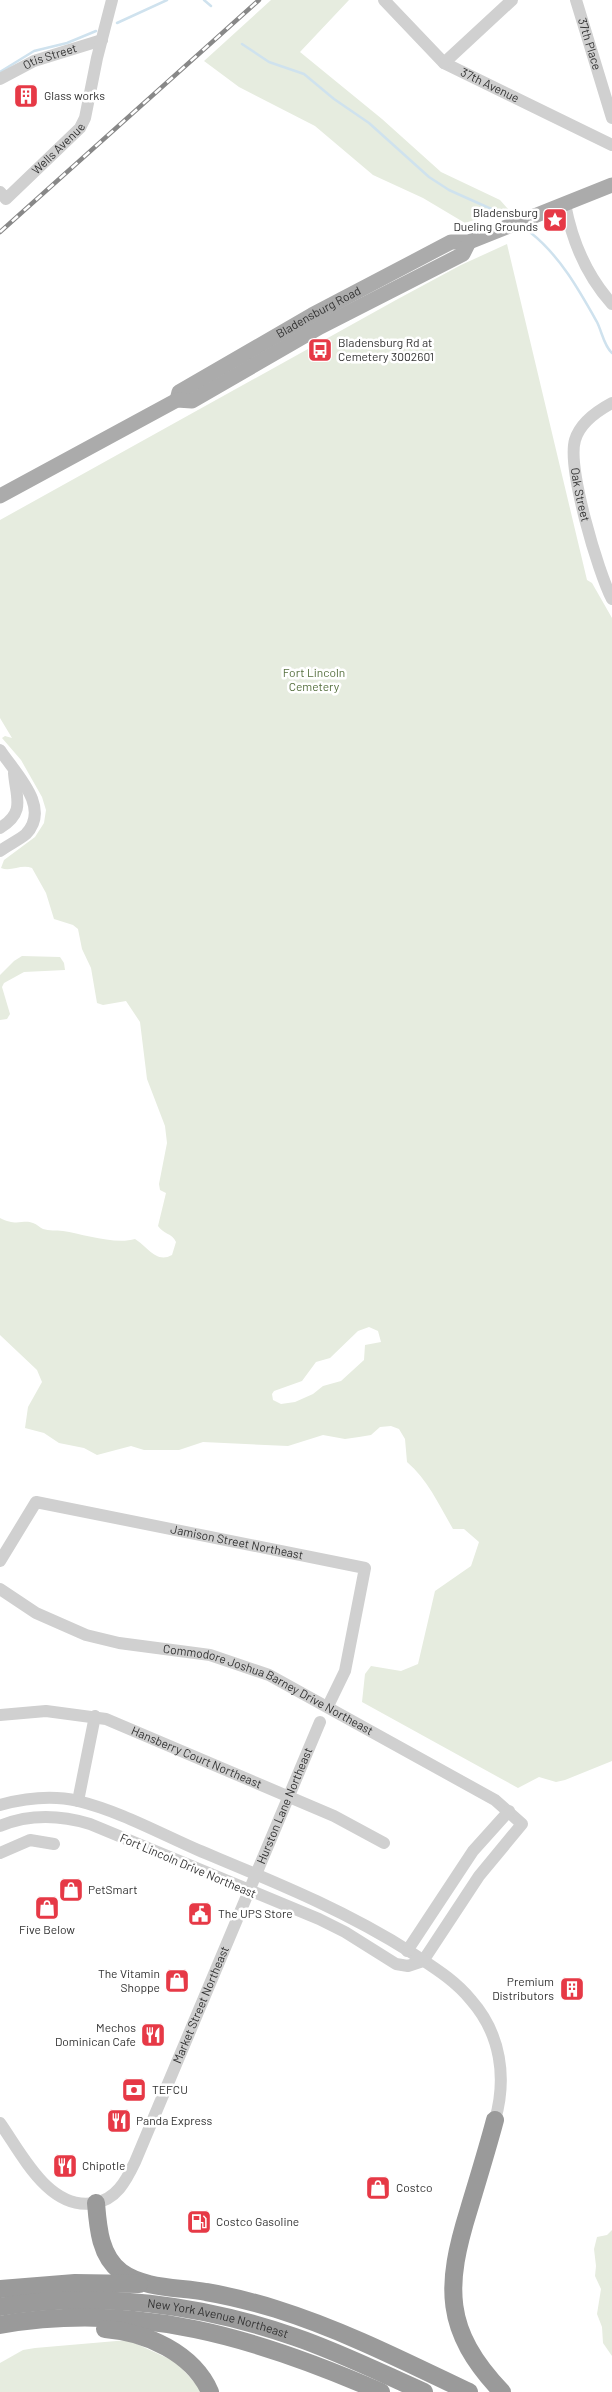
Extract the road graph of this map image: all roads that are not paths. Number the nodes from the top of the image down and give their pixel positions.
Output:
1 (112, 0) edge
2 (512, 0) edge
3 (576, 0) edge
4 (388, 5) edge
5 (102, 40) junction
6 (444, 63) junction
7 (0, 79) edge
8 (612, 118) edge
9 (612, 145) edge
10 (612, 185) edge
11 (3, 195) edge
12 (565, 204) junction
13 (612, 304) edge
14 (612, 403) edge
15 (0, 496) edge
16 (612, 598) edge
17 (0, 750) edge
18 (13, 771) junction
19 (0, 828) edge
20 (0, 851) edge
21 (0, 1561) edge
22 (0, 1589) edge
23 (328, 1706) junction
24 (0, 1715) edge
25 (95, 1716) junction
26 (320, 1722) dead end
27 (289, 1796) junction
28 (78, 1801) junction
29 (0, 1805) edge
30 (509, 1811) junction
31 (0, 1826) edge
32 (384, 1843) dead end
33 (54, 1844) dead end
34 (0, 1853) edge
35 (255, 1874) junction
36 (248, 1891) junction
37 (408, 1951) junction
38 (423, 1961) junction
39 (495, 2120) joint
40 (0, 2123) edge
41 (96, 2203) junction
42 (159, 2285) junction
43 (0, 2289) edge
44 (0, 2307) edge
45 (0, 2325) edge
46 (0, 2332) edge
47 (210, 2392) edge
48 (381, 2392) edge
49 (424, 2392) edge
50 (469, 2392) edge
51 (502, 2392) edge

1 - 5 street, Wells Avenue
2 - 6 street
3 - 8 street, 37th Place
4 - 6 street, 37th Avenue
5 - 7 street, Otis Street
5 - 11 street, Wells Avenue
6 - 9 street, 37th Avenue
10 - 12 main road, Bladensburg Road
12 - 13 street
12 - 15 main road, Bladensburg Road
14 - 16 street, Oak Street
17 - 18 street
18 - 19 street
18 - 20 street
21 - 23 street, Jamison Street Northeast
22 - 23 street, Commodore Joshua Barney Drive Northeast
23 - 30 street, Commodore Joshua Barney Drive Northeast
24 - 25 street, Hansberry Court Northeast
25 - 27 street, Hansberry Court Northeast
25 - 28 street
26 - 27 street, Hurston Lane Northeast
27 - 32 street, Hansberry Court Northeast
27 - 35 street, Hurston Lane Northeast
28 - 29 street, Fort Lincoln Drive Northeast
28 - 35 street, Fort Lincoln Drive Northeast
30 - 37 street
30 - 38 street, Commodore Joshua Barney Drive Northeast
31 - 36 street, Fort Lincoln Drive Northeast
33 - 34 street
35 - 36 street, Hurston Lane Northeast
35 - 37 street, Fort Lincoln Drive Northeast
36 - 38 street, Fort Lincoln Drive Northeast
36 - 41 street, Market Street Northeast
37 - 38 street, Fort Lincoln Drive Northeast
38 - 39 street, Fort Lincoln Drive Northeast
39 - 51 highway
40 - 41 street
41 - 42 highway
42 - 43 highway
42 - 50 highway
44 - 49 highway, New York Avenue Northeast
45 - 48 highway, New York Avenue Northeast
46 - 47 highway

